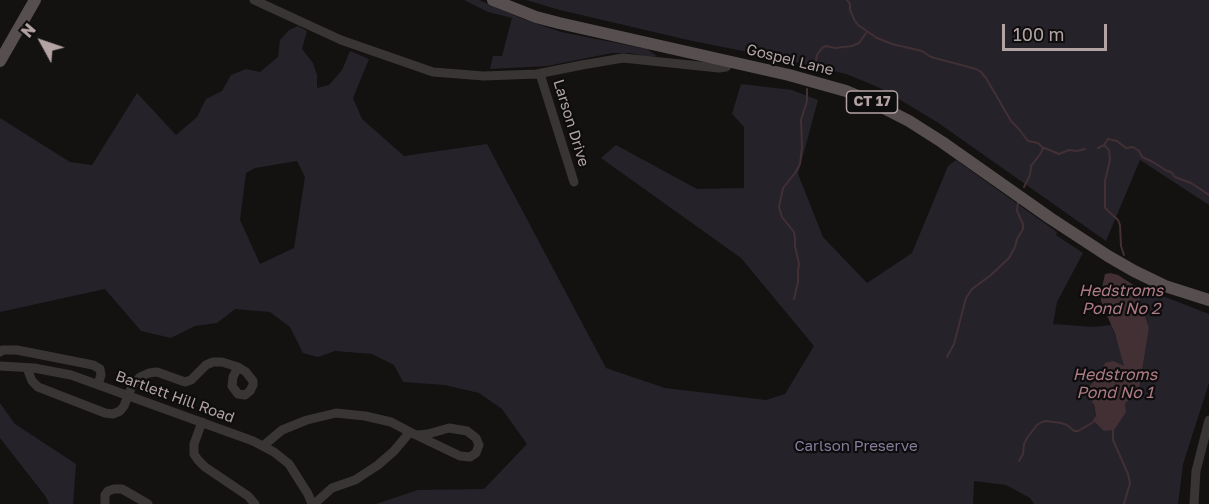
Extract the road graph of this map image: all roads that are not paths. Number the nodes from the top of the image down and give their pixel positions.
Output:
1 (35, 0) edge
2 (254, 0) edge
3 (493, 0) edge
4 (0, 61) edge
5 (731, 62) junction
6 (540, 74) junction
7 (574, 182) dead end
8 (1209, 300) edge
9 (0, 352) edge
10 (0, 366) edge
11 (238, 367) dead end
12 (27, 368) junction
13 (98, 384) junction
14 (128, 395) junction
15 (1209, 420) edge
16 (202, 422) junction
17 (413, 434) junction
18 (263, 446) junction
19 (105, 504) edge
20 (148, 504) edge
21 (255, 504) edge
22 (313, 504) edge
23 (1194, 504) edge

1 - 4 main road
2 - 6 street
3 - 5 main road, Gospel Lane / CT 17
5 - 6 street
5 - 8 main road, Gospel Lane / CT 17
6 - 7 street, Larson Drive
9 - 13 street
10 - 12 street, Bartlett Hill Road
11 - 14 street
12 - 13 street, Bartlett Hill Road
12 - 14 street
13 - 14 street, Bartlett Hill Road
14 - 16 street, Bartlett Hill Road
15 - 23 street
16 - 18 street, Bartlett Hill Road
16 - 21 street
17 - 17 street
17 - 18 street
17 - 22 street
18 - 22 street, Bartlett Hill Road
19 - 20 street

